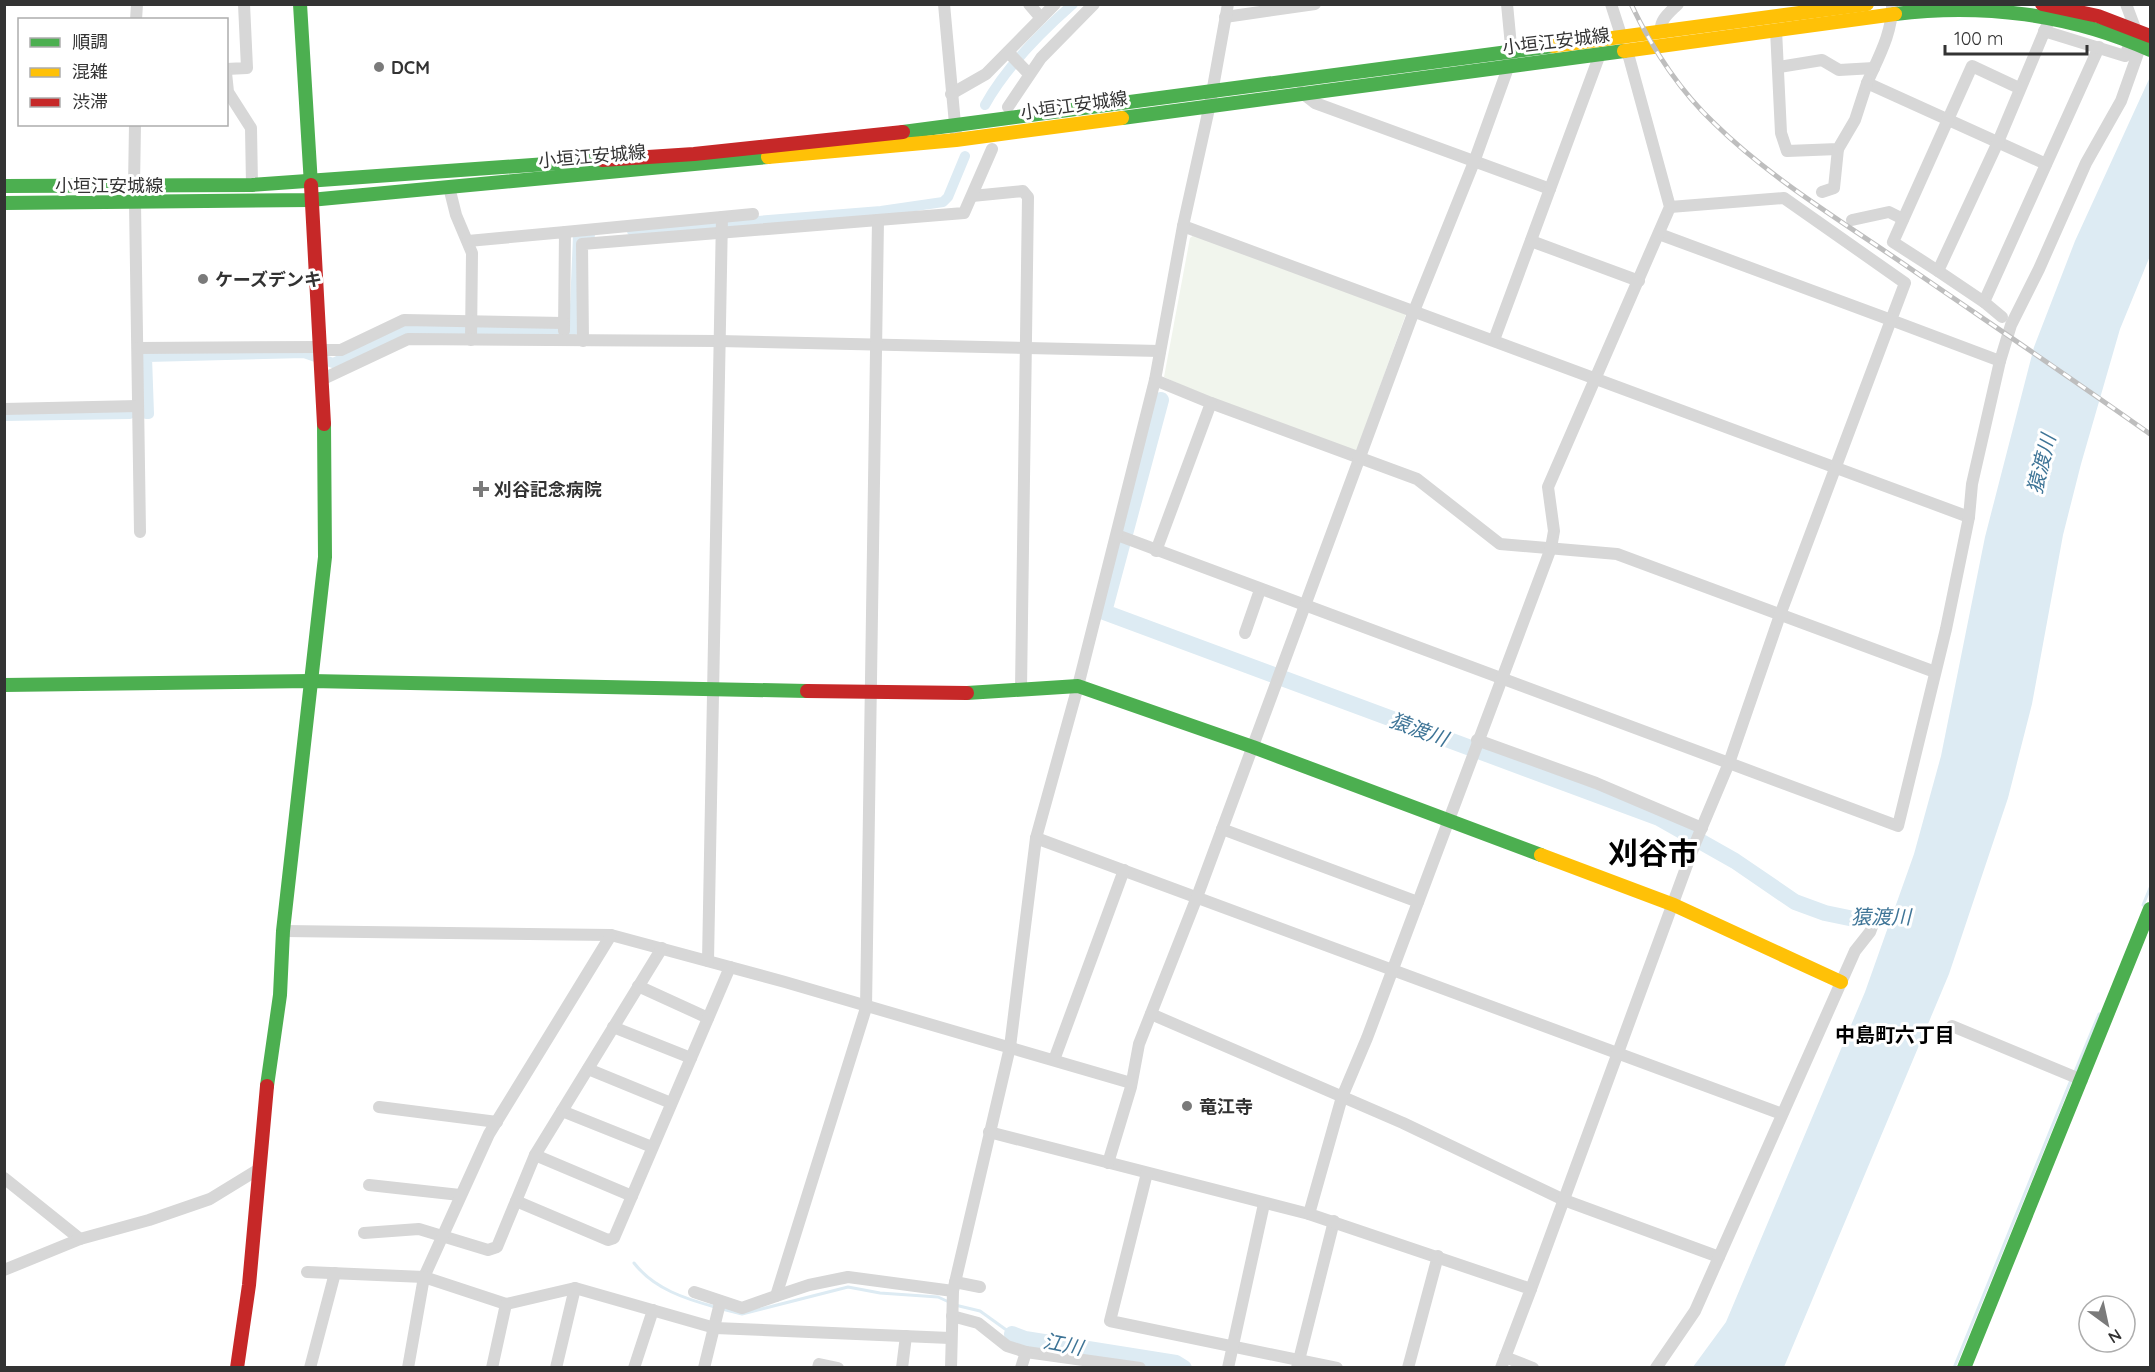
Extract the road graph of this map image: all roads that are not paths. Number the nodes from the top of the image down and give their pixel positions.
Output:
1 (244, 4) edge
2 (300, 4) edge
3 (944, 4) edge
4 (1029, 4) edge
5 (1055, 4) edge
6 (1094, 4) edge
7 (1316, 4) edge
8 (1507, 4) edge
9 (1611, 4) edge
10 (1678, 4) edge
11 (1867, 4) edge
12 (2042, 4) edge
13 (2126, 4) edge
14 (1892, 9) edge
15 (1226, 11) edge
16 (1777, 17) edge
17 (1041, 18) junction
18 (2050, 18) junction
19 (2044, 32) junction
20 (1660, 33) junction
21 (2143, 38) edge
22 (1627, 42) junction
23 (2099, 47) junction
24 (1010, 54) junction
25 (1600, 54) junction
26 (1510, 59) junction
27 (1779, 67) junction
28 (1874, 68) junction
29 (228, 71) edge
30 (1026, 71) junction
31 (1867, 83) junction
32 (2019, 88) junction
33 (228, 92) edge
34 (1301, 92) junction
35 (951, 94) junction
36 (1212, 99) junction
37 (1008, 107) dead end
38 (1947, 119) junction
39 (135, 126) edge
40 (956, 133) junction
41 (1998, 142) junction
42 (992, 149) dead end
43 (1838, 149) junction
44 (1474, 162) junction
45 (2046, 164) junction
46 (309, 181) junction
47 (252, 185) junction
48 (4, 186) edge
49 (134, 186) junction
50 (449, 187) junction
51 (1550, 189) junction
52 (1822, 192) dead end
53 (972, 196) junction
54 (310, 200) junction
55 (4, 203) edge
56 (135, 203) junction
57 (1670, 207) junction
58 (753, 214) dead end
59 (722, 217) junction
60 (1903, 219) junction
61 (878, 220) junction
62 (1852, 220) dead end
63 (1184, 226) junction
64 (565, 232) junction
65 (721, 233) junction
66 (1659, 234) junction
67 (1531, 241) junction
68 (468, 242) junction
69 (1938, 271) junction
70 (1639, 281) junction
71 (1983, 302) junction
72 (1414, 311) junction
73 (2002, 317) dead end
74 (1891, 320) junction
75 (471, 322) junction
76 (564, 324) junction
77 (471, 339) junction
78 (563, 340) dead end
79 (1494, 340) junction
80 (583, 341) junction
81 (719, 341) junction
82 (878, 347) junction
83 (1027, 347) junction
84 (138, 348) junction
85 (321, 349) junction
86 (1160, 351) junction
87 (2000, 361) junction
88 (323, 379) junction
89 (1597, 379) junction
90 (1155, 380) junction
91 (1211, 403) junction
92 (138, 406) junction
93 (4, 409) edge
94 (1359, 458) junction
95 (1835, 469) junction
96 (1969, 517) junction
97 (140, 532) dead end
98 (1121, 537) junction
99 (1551, 548) junction
100 (1156, 551) junction
101 (1260, 590) junction
102 (1304, 605) junction
103 (1780, 615) junction
104 (1245, 633) dead end
105 (1935, 672) junction
106 (1501, 677) junction
107 (311, 681) junction
108 (4, 685) edge
109 (1078, 686) junction
110 (1021, 689) junction
111 (713, 690) junction
112 (870, 691) junction
113 (1477, 740) junction
114 (1253, 747) junction
115 (1729, 763) junction
116 (1448, 821) junction
117 (1702, 828) junction
118 (1222, 829) junction
119 (1036, 838) junction
120 (1124, 870) junction
121 (1197, 897) junction
122 (1418, 902) junction
123 (1674, 905) junction
124 (2151, 909) edge
125 (1878, 911) dead end
126 (283, 931) junction
127 (611, 935) junction
128 (662, 948) junction
129 (708, 961) junction
130 (730, 967) junction
131 (1393, 968) junction
132 (1841, 982) junction
133 (638, 986) junction
134 (866, 1008) junction
135 (1151, 1014) junction
136 (708, 1018) junction
137 (1952, 1026) dead end
138 (613, 1028) junction
139 (1010, 1047) junction
140 (1618, 1052) junction
141 (690, 1058) junction
142 (1053, 1060) junction
143 (588, 1069) junction
144 (2076, 1078) junction
145 (1131, 1083) junction
146 (1342, 1096) junction
147 (671, 1104) junction
148 (379, 1107) dead end
149 (562, 1111) junction
150 (1782, 1114) junction
151 (497, 1122) junction
152 (989, 1132) junction
153 (652, 1147) junction
154 (535, 1155) junction
155 (1108, 1163) junction
156 (260, 1169) junction
157 (1147, 1173) junction
158 (4, 1178) edge
159 (369, 1185) dead end
160 (460, 1195) junction
161 (632, 1196) junction
162 (1564, 1200) junction
163 (516, 1201) junction
164 (1264, 1204) junction
165 (1309, 1214) junction
166 (1334, 1221) junction
167 (364, 1233) dead end
168 (443, 1234) junction
169 (80, 1239) junction
170 (1438, 1256) junction
171 (1719, 1257) junction
172 (4, 1270) edge
173 (307, 1272) dead end
174 (334, 1273) junction
175 (424, 1277) junction
176 (954, 1286) junction
177 (980, 1287) dead end
178 (575, 1288) junction
179 (1531, 1289) junction
180 (694, 1293) dead end
181 (776, 1296) junction
182 (720, 1303) junction
183 (506, 1304) junction
184 (653, 1310) junction
185 (952, 1316) junction
186 (715, 1328) junction
187 (906, 1336) junction
188 (950, 1338) junction
189 (1233, 1344) junction
190 (1026, 1352) junction
191 (1072, 1362) edge
192 (1503, 1362) edge
193 (1298, 1363) edge
194 (237, 1368) edge
195 (310, 1368) edge
196 (408, 1368) edge
197 (492, 1368) edge
198 (556, 1368) edge
199 (634, 1368) edge
200 (704, 1368) edge
201 (818, 1368) edge
202 (838, 1368) edge
203 (902, 1368) edge
204 (951, 1368) edge
205 (1021, 1368) edge
206 (1140, 1368) edge
207 (1228, 1368) edge
208 (1337, 1368) edge
209 (1408, 1368) edge
210 (1533, 1368) edge
211 (1656, 1368) edge
212 (1964, 1368) edge

1 - 29 street
2 - 46 main road
3 - 35 street
4 - 17 street
5 - 17 street
6 - 30 street
7 - 15 street
8 - 26 street
9 - 22 street
10 - 20 street
11 - 16 main road, 小垣江安城線
12 - 21 main road
13 - 21 street
14 - 16 main road, 小垣江安城線
14 - 18 main road, 小垣江安城線
14 - 28 street
15 - 36 street
16 - 20 main road, 小垣江安城線
16 - 22 main road, 小垣江安城線
16 - 27 street
17 - 24 street
18 - 19 street
18 - 21 main road, 小垣江安城線
19 - 23 street
19 - 32 street
20 - 22 main road, 小垣江安城線
21 - 23 street
21 - 87 street
22 - 25 main road, 小垣江安城線
22 - 26 main road, 小垣江安城線
22 - 57 street
23 - 45 street
24 - 30 street
24 - 35 street
25 - 26 main road, 小垣江安城線
25 - 51 street
26 - 34 main road, 小垣江安城線
26 - 36 main road, 小垣江安城線
26 - 44 street
27 - 28 street
27 - 43 street
28 - 31 street
30 - 37 street
31 - 38 street
31 - 43 street
32 - 38 street
32 - 41 street
33 - 47 street
34 - 36 main road, 小垣江安城線
34 - 44 street
35 - 40 street
36 - 40 main road, 小垣江安城線
36 - 63 street
38 - 41 street
38 - 60 street
39 - 49 street
40 - 46 main road, 小垣江安城線
40 - 50 main road, 小垣江安城線
41 - 45 street
41 - 69 street
42 - 53 street
43 - 52 street
44 - 51 street
44 - 72 street
45 - 71 street
46 - 47 main road, 小垣江安城線
46 - 54 main road
47 - 49 main road, 小垣江安城線
48 - 49 main road, 小垣江安城線
50 - 54 main road, 小垣江安城線
50 - 68 street
51 - 67 street
53 - 61 street
53 - 83 street
54 - 56 main road, 小垣江安城線
54 - 85 main road
55 - 56 main road, 小垣江安城線
56 - 84 street
57 - 66 street
57 - 74 street
58 - 59 street
59 - 64 street
59 - 65 street
60 - 62 street
60 - 69 street
61 - 65 street
61 - 82 street
63 - 72 street
63 - 86 street
64 - 68 street
64 - 76 street
65 - 80 street
65 - 81 street
66 - 70 street
66 - 74 street
67 - 70 street
67 - 79 street
68 - 75 street
69 - 71 street
70 - 89 street
71 - 73 street
72 - 79 street
72 - 94 street
74 - 87 street
74 - 95 street
75 - 76 street
75 - 77 street
75 - 85 street
76 - 78 street
77 - 80 street
77 - 88 street
79 - 89 street
80 - 81 street
81 - 82 street
81 - 111 street
82 - 83 street
82 - 112 street
83 - 86 street
83 - 110 street
84 - 85 street
84 - 92 street
85 - 88 main road
86 - 90 street
87 - 96 street
88 - 107 main road
89 - 95 street
89 - 99 street
90 - 91 street
90 - 98 street
91 - 94 street
91 - 100 street
92 - 93 street
92 - 97 street
94 - 99 street
94 - 102 street
95 - 96 street
95 - 103 street
96 - 105 street
98 - 100 street
98 - 109 street
99 - 103 street
99 - 106 street
100 - 101 street
101 - 102 street
101 - 104 street
102 - 106 street
102 - 114 street
103 - 105 street
103 - 115 street
105 - 115 street
106 - 113 street
106 - 115 street
107 - 108 main road
107 - 111 main road
107 - 126 main road
109 - 110 main road
109 - 114 main road
109 - 119 street
110 - 112 main road
111 - 112 main road
111 - 129 street
112 - 134 street
113 - 116 street
113 - 117 street
114 - 116 main road
114 - 118 street
115 - 117 street
116 - 122 street
116 - 123 main road
117 - 123 street
118 - 121 street
118 - 122 street
119 - 120 street
119 - 139 street
120 - 121 street
120 - 142 street
121 - 131 street
121 - 135 street
122 - 131 street
123 - 132 main road
123 - 140 street
124 - 144 main road
125 - 132 street
126 - 127 street
126 - 156 main road
127 - 128 street
127 - 151 street
128 - 129 street
128 - 133 street
129 - 130 street
130 - 134 street
130 - 136 street
131 - 140 street
131 - 146 street
132 - 150 street
133 - 136 street
133 - 138 street
134 - 139 street
134 - 181 street
135 - 145 street
135 - 146 street
136 - 141 street
137 - 144 street
138 - 141 street
138 - 143 street
139 - 142 street
139 - 152 street
140 - 150 street
140 - 162 street
141 - 147 street
142 - 145 street
143 - 147 street
143 - 149 street
144 - 212 main road
145 - 155 street
146 - 162 street
146 - 165 street
147 - 153 street
148 - 151 street
149 - 153 street
149 - 154 street
150 - 171 street
151 - 160 street
152 - 155 street
152 - 176 street
153 - 161 street
154 - 161 street
154 - 163 street
155 - 157 street
156 - 169 street
156 - 194 main road
157 - 164 street
157 - 189 street
158 - 169 street
159 - 160 street
160 - 168 street
161 - 163 street
162 - 171 street
162 - 179 street
163 - 168 street
164 - 165 street
164 - 189 street
165 - 166 street
166 - 170 street
166 - 193 street
167 - 168 street
168 - 175 street
169 - 172 street
170 - 179 street
170 - 209 street
171 - 211 street
173 - 174 street
174 - 175 street
174 - 195 street
175 - 183 street
175 - 196 street
176 - 177 street
176 - 181 street
176 - 185 street
178 - 183 street
178 - 184 street
178 - 198 street
179 - 192 street
180 - 182 street
181 - 182 street
182 - 186 street
183 - 197 street
184 - 186 street
184 - 199 street
185 - 188 street
185 - 190 street
186 - 187 street
186 - 200 street
187 - 188 street
187 - 203 street
188 - 204 street
189 - 193 street
189 - 207 street
190 - 191 street
190 - 205 street
191 - 206 street
192 - 210 street
193 - 208 street
201 - 202 street

